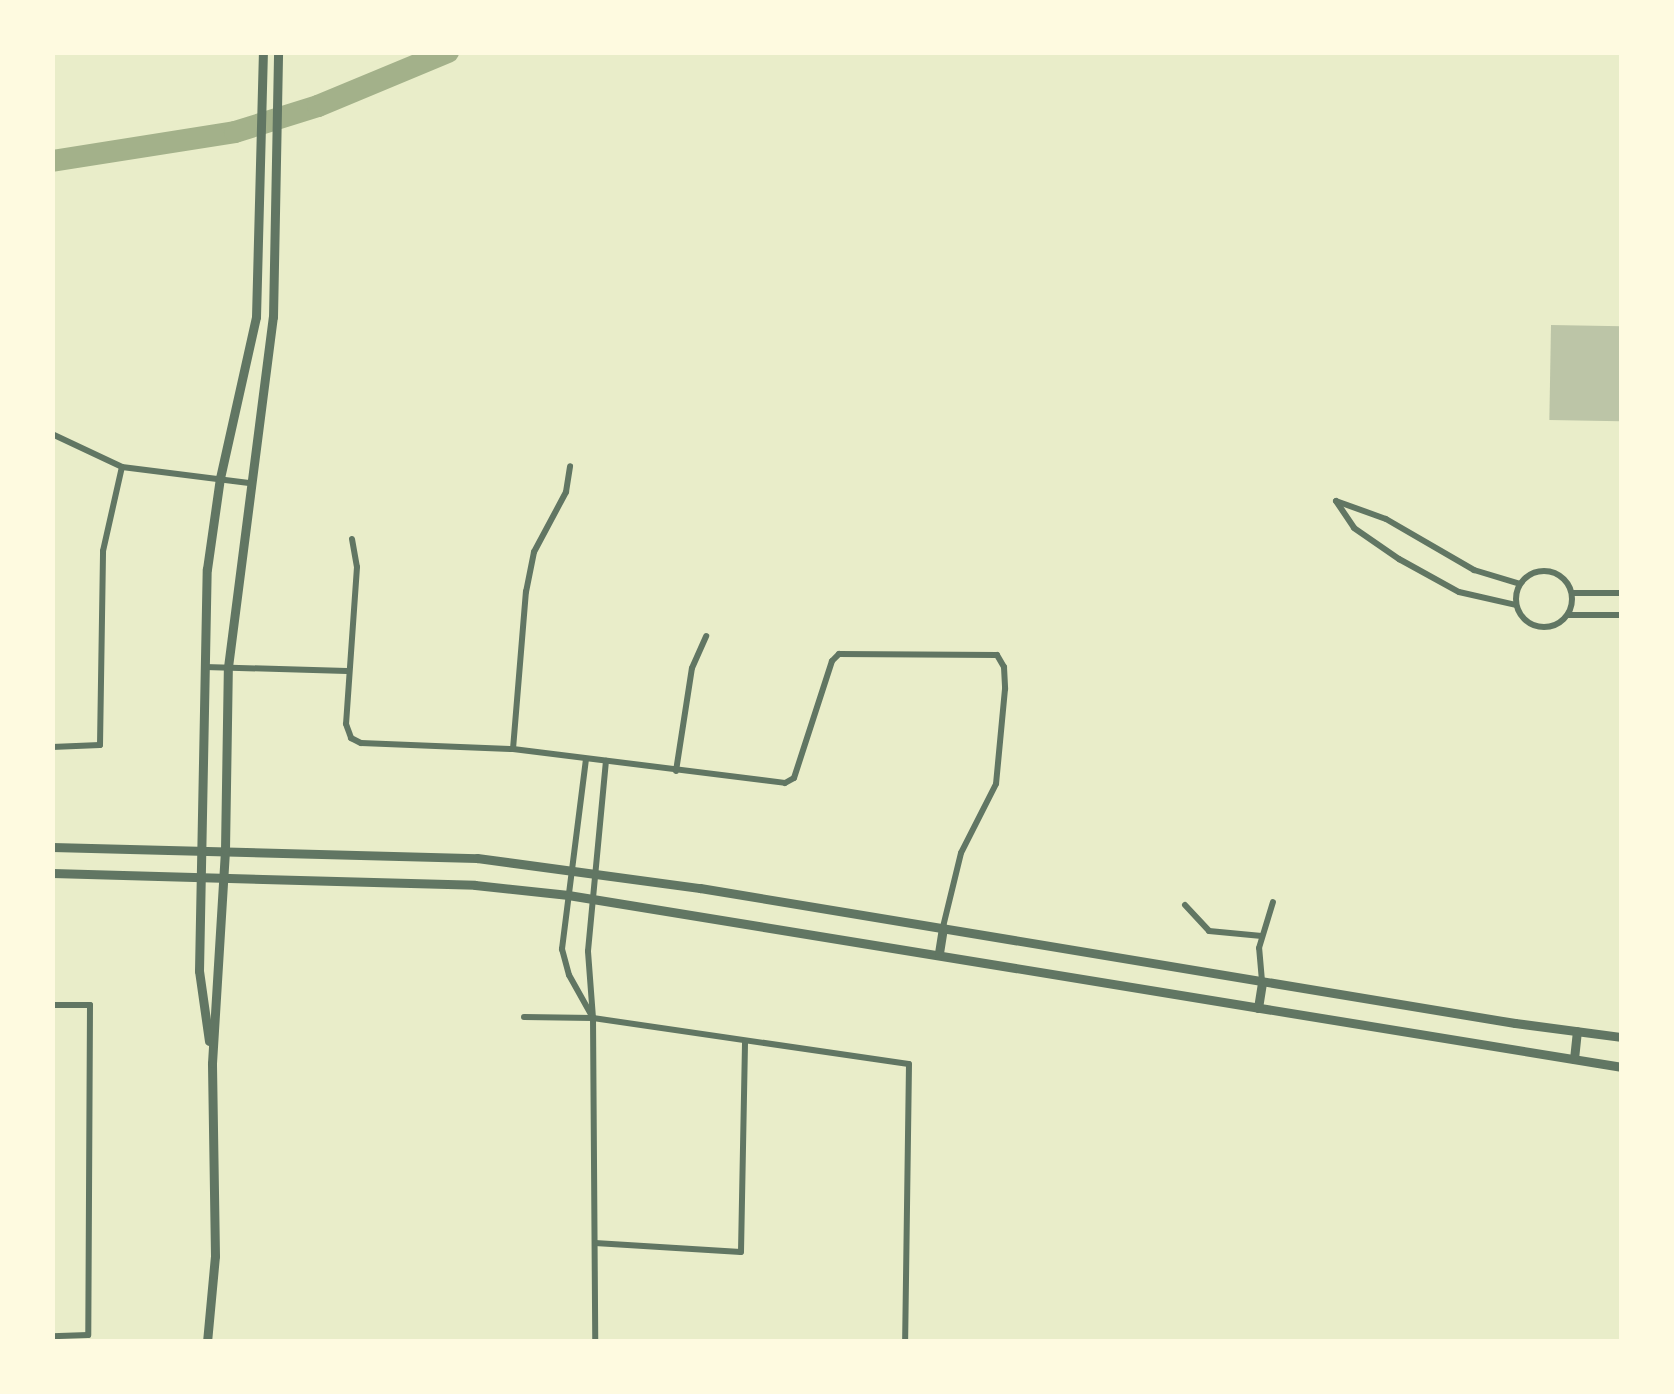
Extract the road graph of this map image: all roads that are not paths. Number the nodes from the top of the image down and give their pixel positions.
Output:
1 (263, 52) edge
2 (278, 52) edge
3 (52, 434) edge
4 (570, 466) dead end
5 (122, 468) junction
6 (220, 478) junction
7 (249, 483) junction
8 (352, 539) dead end
9 (1520, 584) junction
10 (1572, 593) junction
11 (1622, 593) edge
12 (1516, 605) junction
13 (1568, 615) junction
14 (1622, 615) edge
15 (706, 636) dead end
16 (204, 666) junction
17 (228, 667) junction
18 (347, 671) junction
19 (52, 747) edge
20 (513, 749) junction
21 (586, 759) junction
22 (606, 761) junction
23 (676, 772) junction
24 (52, 846) edge
25 (201, 850) junction
26 (225, 850) junction
27 (571, 870) junction
28 (52, 873) edge
29 (201, 874) junction
30 (595, 874) junction
31 (223, 875) junction
32 (568, 895) junction
33 (592, 899) junction
34 (1273, 902) dead end
35 (1185, 904) dead end
36 (943, 927) junction
37 (1262, 936) junction
38 (939, 953) junction
39 (1262, 982) junction
40 (52, 1005) edge
41 (1258, 1008) junction
42 (524, 1017) dead end
43 (594, 1018) junction
44 (1577, 1031) junction
45 (1622, 1037) edge
46 (744, 1041) junction
47 (1574, 1058) junction
48 (212, 1063) junction
49 (1622, 1067) edge
50 (595, 1243) junction
51 (52, 1336) edge
52 (207, 1342) edge
53 (594, 1342) edge
54 (905, 1342) edge

1 - 6 street
2 - 7 street
3 - 5 street
4 - 20 street
5 - 6 street
5 - 19 street
6 - 7 street
6 - 16 street
7 - 17 street
8 - 18 street
9 - 10 street
9 - 12 street
9 - 12 street
10 - 11 street
10 - 13 street
12 - 13 street
13 - 14 street
15 - 23 street
16 - 17 street
16 - 25 street
17 - 18 street
17 - 26 street
18 - 20 street
20 - 21 street
21 - 22 street
21 - 27 street
22 - 23 street
22 - 30 street
23 - 36 street
24 - 25 street
25 - 26 street
25 - 29 street
26 - 27 street
26 - 31 street
27 - 30 street
27 - 32 street
28 - 29 street
29 - 31 street
29 - 48 street
30 - 33 street
30 - 36 street
31 - 32 street
31 - 48 street
32 - 33 street
32 - 43 street
33 - 38 street
33 - 43 street
34 - 37 street
35 - 37 street
36 - 38 street
36 - 39 street
37 - 39 street
38 - 41 street
39 - 41 street
39 - 44 street
40 - 51 street
41 - 47 street
42 - 43 street
43 - 46 street
43 - 50 street
44 - 45 street
44 - 47 street
46 - 50 street
46 - 54 street
47 - 49 street
48 - 52 street
50 - 53 street

